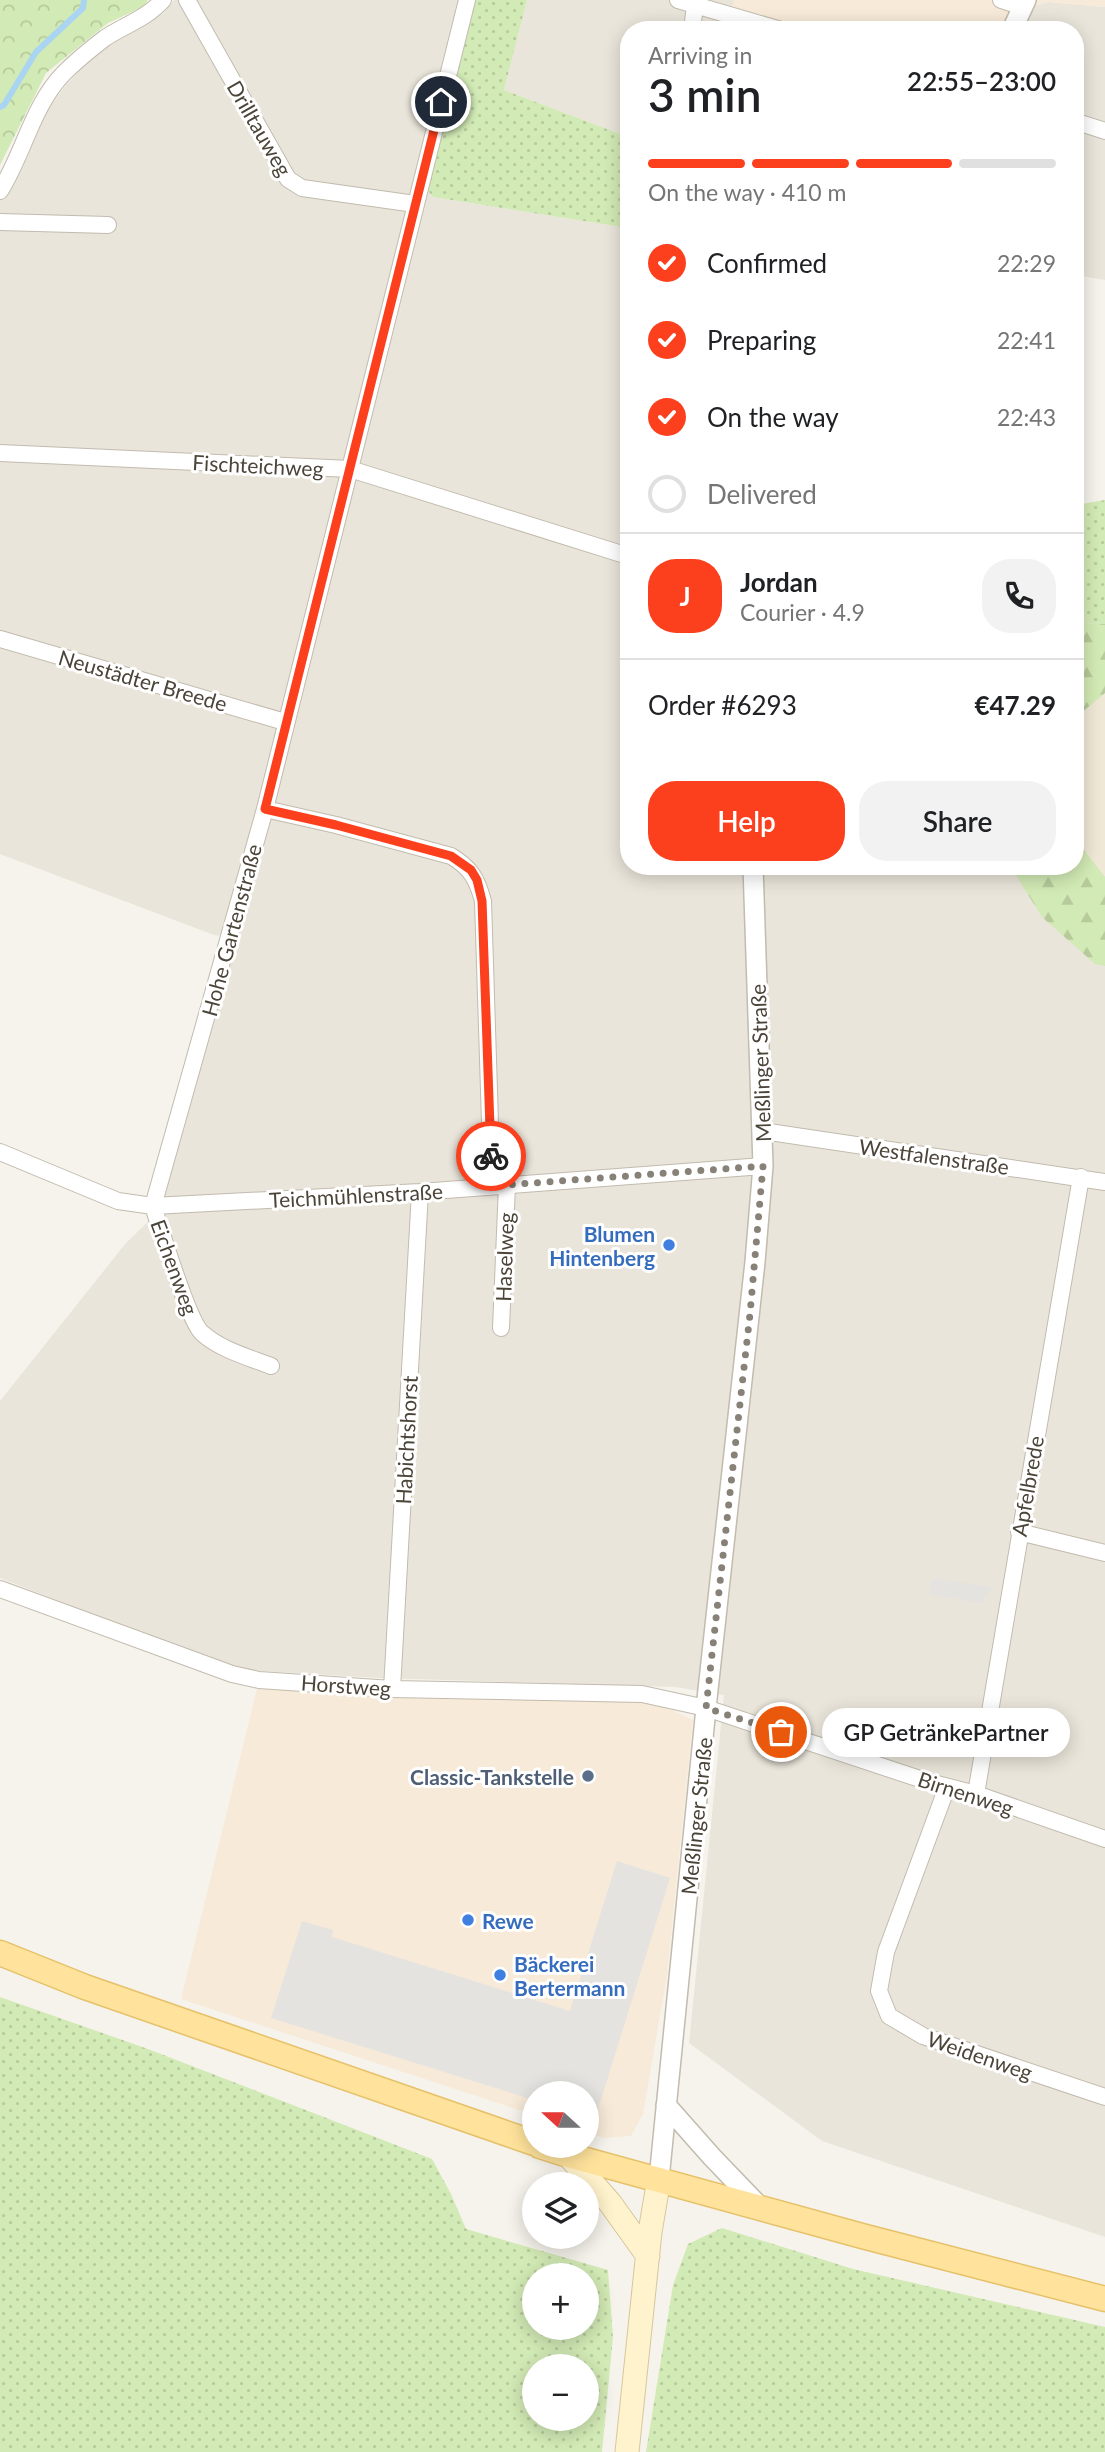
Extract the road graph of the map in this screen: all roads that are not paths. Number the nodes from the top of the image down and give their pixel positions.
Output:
1 (163, 0) edge
2 (187, 0) edge
3 (467, 0) edge
4 (678, 0) edge
5 (1001, 0) edge
6 (1025, 3) edge
7 (695, 5) junction
8 (693, 21) edge
9 (749, 21) edge
10 (1016, 21) edge
11 (1084, 124) edge
12 (1105, 131) edge
13 (0, 191) edge
14 (415, 204) junction
15 (0, 222) edge
16 (108, 225) dead end
17 (0, 453) edge
18 (350, 469) junction
19 (620, 553) edge
20 (0, 639) edge
21 (285, 722) junction
22 (265, 809) junction
23 (752, 875) edge
24 (762, 1130) junction
25 (0, 1152) edge
26 (763, 1166) junction
27 (1081, 1177) junction
28 (1105, 1182) edge
29 (499, 1186) junction
30 (420, 1192) junction
31 (153, 1206) junction
32 (501, 1328) dead end
33 (271, 1366) dead end
34 (1019, 1532) junction
35 (1105, 1553) edge
36 (0, 1589) edge
37 (393, 1689) junction
38 (706, 1708) junction
39 (947, 1787) junction
40 (976, 1794) junction
41 (1105, 1839) edge
42 (0, 1953) edge
43 (1105, 2097) edge
44 (666, 2105) junction
45 (522, 2139) edge
46 (571, 2158) edge
47 (579, 2158) edge
48 (659, 2179) junction
49 (760, 2207) junction
50 (648, 2256) junction
51 (1105, 2299) edge
52 (627, 2452) edge

1 - 13 street
2 - 14 street, Drilltauweg
3 - 14 street, Hohe Gartenstraße
4 - 7 street
5 - 6 street
6 - 10 street
7 - 8 street
7 - 9 street
11 - 12 street
14 - 18 street, Hohe Gartenstraße
15 - 16 street
17 - 18 street, Fischteichweg
18 - 19 street, Fischteichweg
18 - 21 street, Hohe Gartenstraße
20 - 21 street, Neustädter Breede
21 - 22 street, Hohe Gartenstraße
22 - 29 street, Haselweg
22 - 31 street, Hohe Gartenstraße
23 - 24 street, Meßlinger Straße
24 - 26 street, Meßlinger Straße
24 - 27 street, Westfalenstraße
25 - 31 street, Teichmühlenstraße
26 - 29 street, Teichmühlenstraße
26 - 38 street, Meßlinger Straße
27 - 28 street, Westfalenstraße
27 - 34 street, Apfelbrede
29 - 30 street, Teichmühlenstraße
29 - 32 street, Haselweg
30 - 31 street, Teichmühlenstraße
30 - 37 street, Habichtshorst
31 - 33 street, Eichenweg
34 - 35 street
34 - 40 street, Apfelbrede
36 - 37 street, Horstweg
37 - 38 street, Horstweg
38 - 39 street, Birnenweg
38 - 44 street, Meßlinger Straße
39 - 40 street, Birnenweg
39 - 43 street, Weidenweg
40 - 41 street, Birnenweg
42 - 45 main road
44 - 48 street, Meßlinger Straße
44 - 49 street
46 - 50 main road
47 - 48 main road
48 - 49 main road
48 - 50 main road
49 - 51 main road
50 - 52 main road

